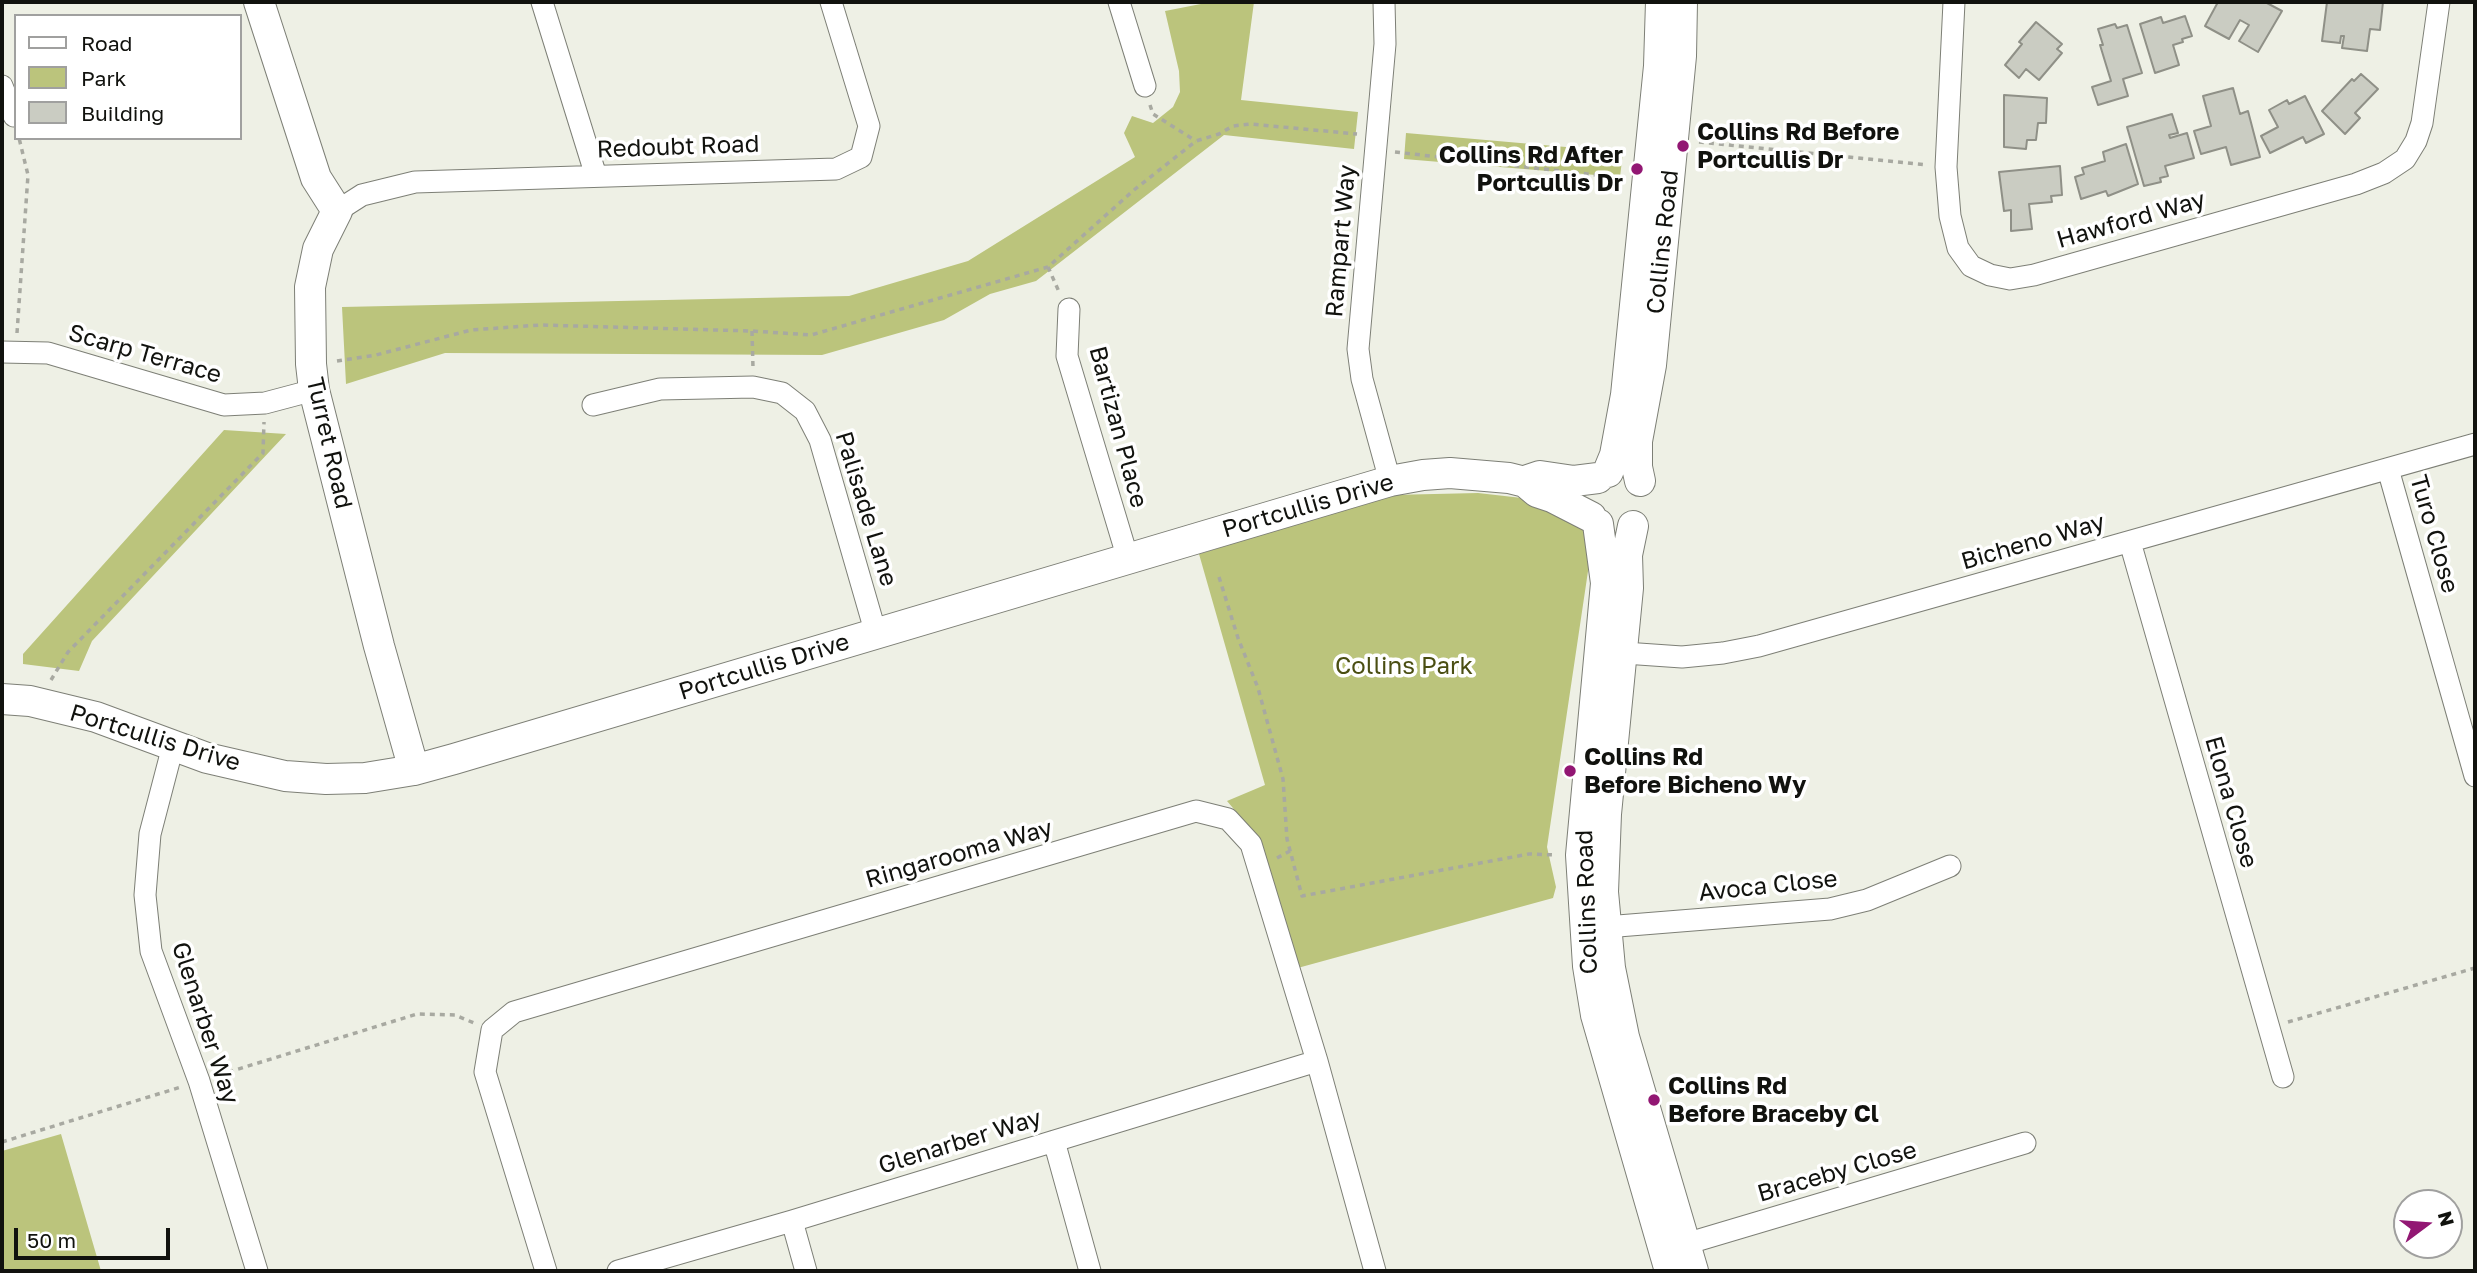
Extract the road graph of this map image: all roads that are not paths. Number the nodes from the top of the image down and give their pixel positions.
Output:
1 (259, 2) edge
2 (542, 2) edge
3 (831, 2) edge
4 (1119, 2) edge
5 (1384, 2) edge
6 (1661, 2) edge
7 (1682, 2) edge
8 (1954, 2) edge
9 (2439, 2) edge
10 (2, 86) edge
11 (1145, 86) road end
12 (14, 116) edge
13 (596, 176) junction
14 (337, 211) junction
15 (1069, 309) road end
16 (9, 353) edge
17 (313, 377) junction
18 (593, 405) dead end
19 (2475, 444) edge
20 (2388, 469) junction
21 (1603, 475) junction
22 (1390, 481) junction
23 (1640, 481) junction
24 (1525, 482) junction
25 (1595, 520) junction
26 (1633, 526) junction
27 (2130, 542) junction
28 (1128, 559) junction
29 (876, 634) junction
30 (1611, 652) junction
31 (2, 699) edge
32 (173, 746) junction
33 (414, 769) junction
34 (2475, 776) edge
35 (1950, 866) dead end
36 (1595, 928) junction
37 (1317, 1060) junction
38 (2283, 1077) dead end
39 (1054, 1141) junction
40 (2025, 1143) dead end
41 (792, 1221) junction
42 (1678, 1259) edge
43 (257, 1271) edge
44 (546, 1271) edge
45 (618, 1271) edge
46 (806, 1271) edge
47 (1090, 1271) edge
48 (1375, 1271) edge

1 - 14 street
2 - 13 street
3 - 13 street, Redoubt Road
4 - 11 street
5 - 22 street, Rampart Way
6 - 21 street, Collins Road
7 - 23 street, Collins Road
8 - 9 street, Hawford Way
10 - 12 street
13 - 14 street, Redoubt Road
14 - 17 street, Turret Road
15 - 28 street, Bartizan Place
16 - 17 street, Scarp Terrace
17 - 33 street, Turret Road
18 - 29 street, Palisade Lane
19 - 20 street, Bicheno Way
20 - 27 street, Bicheno Way
20 - 34 street, Turo Close
21 - 23 street
21 - 24 street, Portcullis Drive
21 - 25 street, Collins Road
22 - 24 street, Portcullis Drive
22 - 28 street, Portcullis Drive
23 - 26 street, Collins Road
24 - 25 street, Portcullis Drive
25 - 26 street
25 - 30 street, Collins Road
26 - 30 street, Collins Road
27 - 30 street, Bicheno Way
27 - 38 street, Elona Close
28 - 29 street, Portcullis Drive
29 - 33 street, Portcullis Drive
30 - 36 street, Collins Road
31 - 32 street, Portcullis Drive
32 - 33 street, Portcullis Drive
32 - 43 street, Glenarber Way
35 - 36 street, Avoca Close
36 - 42 street, Collins Road
37 - 39 street, Glenarber Way
37 - 44 street, Ringarooma Way
37 - 48 street, Ringarooma Way
39 - 41 street, Glenarber Way
39 - 47 street
40 - 42 street, Braceby Close
41 - 45 street, Glenarber Way
41 - 46 street

